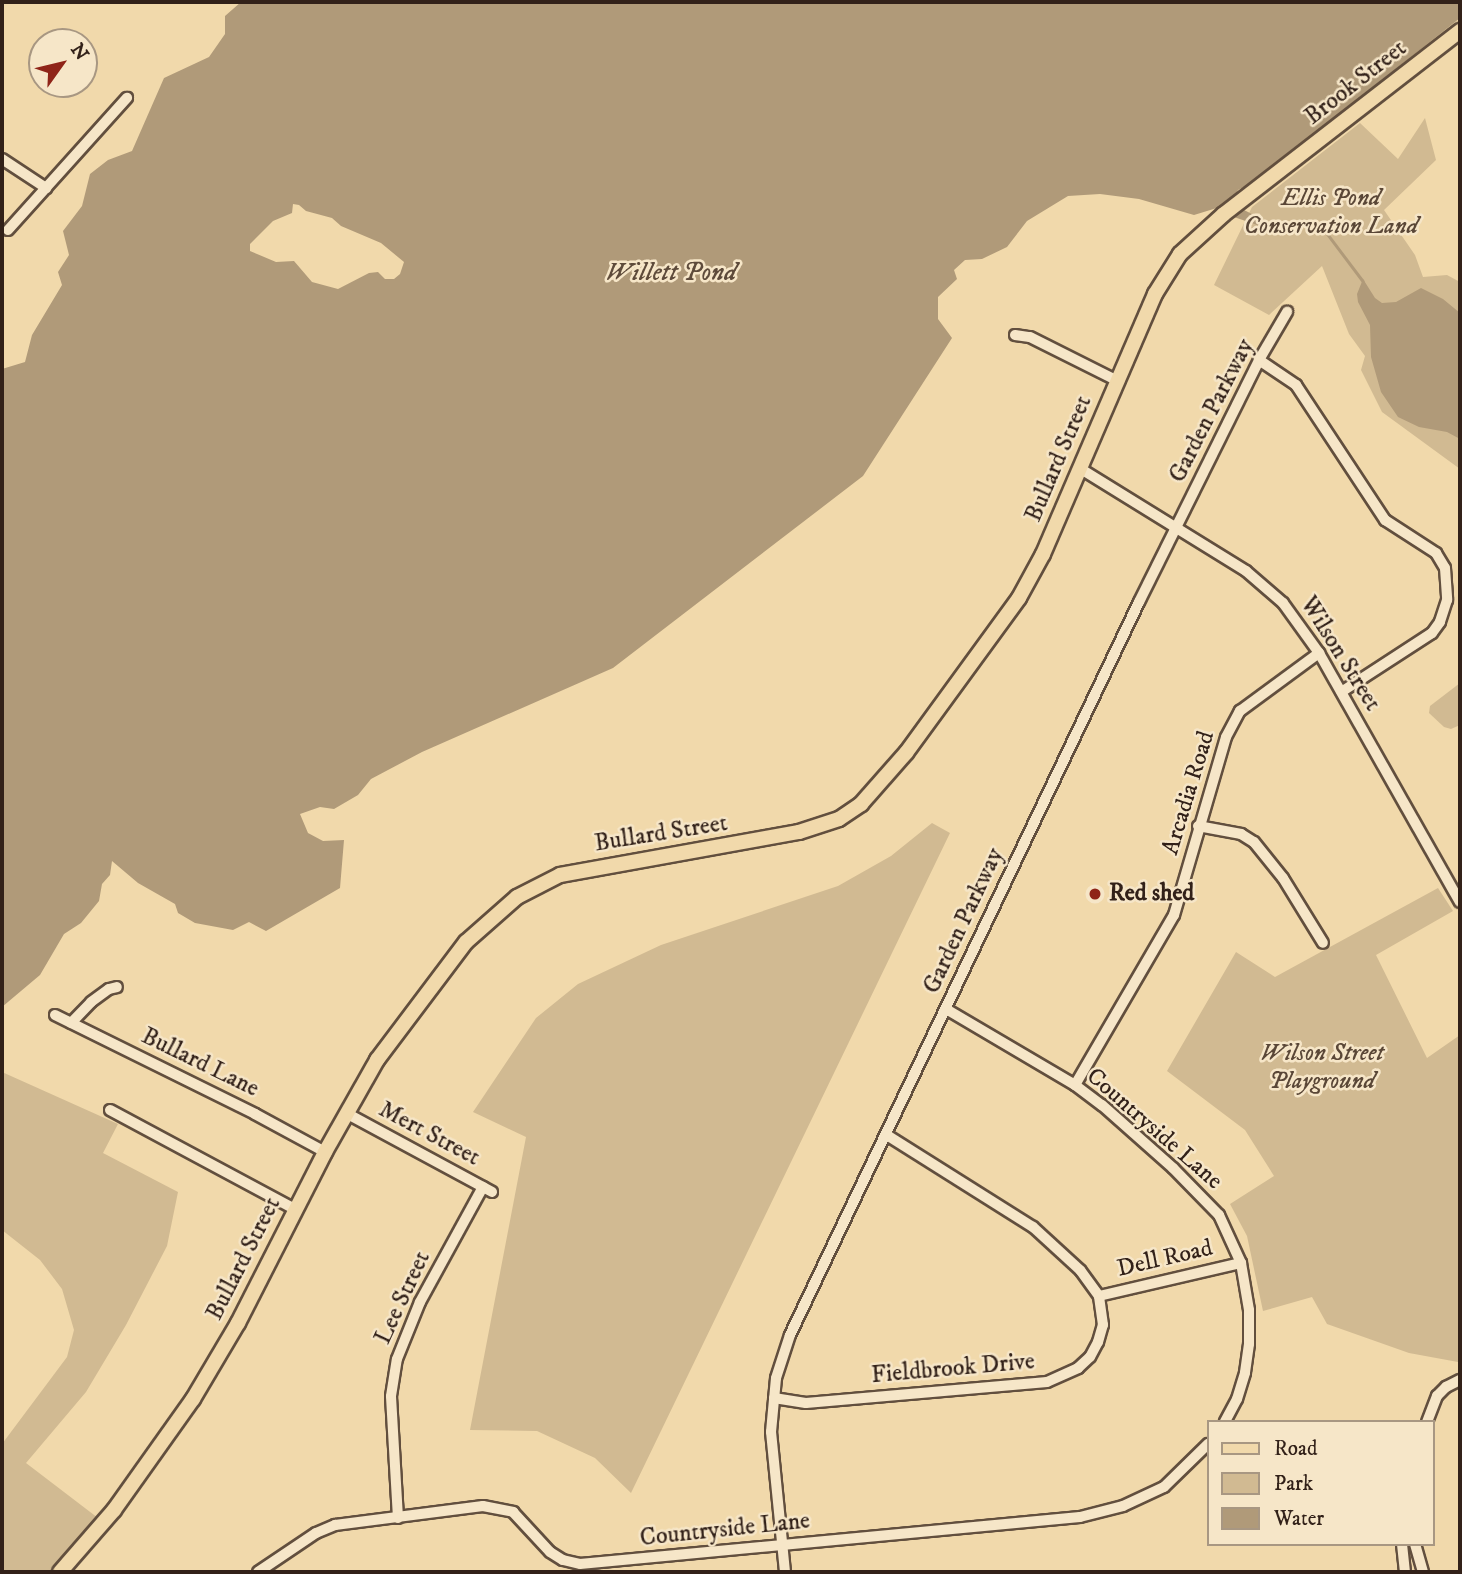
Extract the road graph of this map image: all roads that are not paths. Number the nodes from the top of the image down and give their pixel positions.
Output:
1 (1460, 31) edge
2 (127, 98) dead end
3 (2, 159) edge
4 (1279, 172) joint
5 (46, 188) junction
6 (8, 230) dead end
7 (1287, 312) dead end
8 (1015, 335) dead end
9 (1259, 360) junction
10 (1118, 381) junction
11 (1081, 469) junction
12 (1176, 529) junction
13 (1319, 653) junction
14 (1341, 691) junction
15 (1198, 827) junction
16 (1460, 902) edge
17 (1323, 943) dead end
18 (117, 987) dead end
19 (946, 1009) junction
20 (55, 1015) dead end
21 (71, 1023) junction
22 (1075, 1085) junction
23 (110, 1110) dead end
24 (346, 1113) junction
25 (887, 1135) junction
26 (325, 1152) junction
27 (488, 1190) joint
28 (295, 1209) junction
29 (1241, 1263) junction
30 (1099, 1296) junction
31 (1460, 1380) edge
32 (774, 1398) junction
33 (1225, 1420) edge
34 (1428, 1420) edge
35 (1206, 1446) edge
36 (398, 1518) junction
37 (782, 1546) junction
38 (1402, 1546) edge
39 (1416, 1546) edge
40 (60, 1572) edge
41 (258, 1572) edge
42 (785, 1572) edge
43 (1405, 1572) edge
44 (1423, 1572) edge

1 - 4 main road, Brook Street
2 - 5 street
3 - 5 street
4 - 10 main road, Bullard Street
5 - 6 street
7 - 9 street, Garden Parkway
8 - 10 street
9 - 12 street, Garden Parkway
9 - 14 street
10 - 11 main road, Bullard Street
11 - 12 street, Wilson Street
11 - 24 main road, Bullard Street
12 - 13 street, Wilson Street
12 - 19 street, Garden Parkway
13 - 14 street, Wilson Street
13 - 15 street, Arcadia Road
14 - 16 street, Wilson Street
15 - 17 street
15 - 22 street, Arcadia Road
18 - 21 street
19 - 22 street, Countryside Lane
19 - 25 street, Garden Parkway
20 - 21 street, Bullard Lane
21 - 26 street, Bullard Lane
22 - 29 street, Countryside Lane
23 - 28 street
24 - 26 main road, Bullard Street
24 - 27 street, Mert Street
25 - 30 street
25 - 32 street, Garden Parkway
26 - 28 main road, Bullard Street
27 - 36 street, Lee Street
28 - 40 main road, Bullard Street
29 - 30 street, Dell Road
29 - 33 street, Countryside Lane
30 - 32 street, Fieldbrook Drive
31 - 34 street
32 - 37 street, Garden Parkway
35 - 37 street, Countryside Lane
36 - 37 street, Countryside Lane
36 - 41 street, Countryside Lane
37 - 42 street, Garden Parkway
38 - 43 street
39 - 44 street

